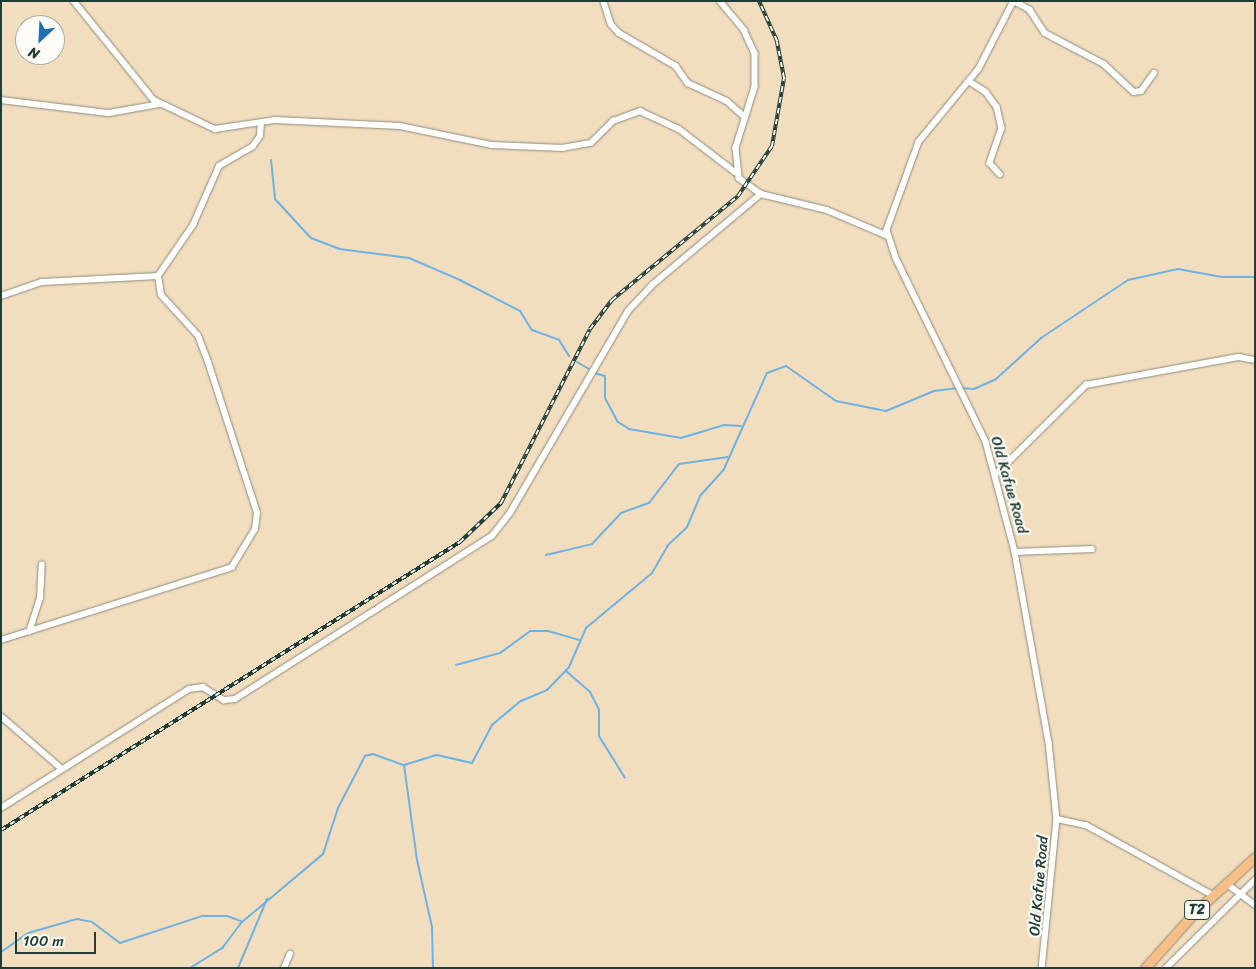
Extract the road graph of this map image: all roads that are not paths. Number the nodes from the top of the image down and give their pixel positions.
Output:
1 (74, 1) edge
2 (720, 1) edge
3 (1014, 1) edge
4 (604, 2) dead end
5 (1154, 74) dead end
6 (969, 81) junction
7 (1, 100) edge
8 (160, 104) junction
9 (745, 117) junction
10 (261, 123) junction
11 (735, 172) junction
12 (1000, 174) dead end
13 (761, 194) junction
14 (888, 236) junction
15 (158, 276) junction
16 (1, 296) edge
17 (1255, 360) edge
18 (996, 474) junction
19 (1092, 549) dead end
20 (1015, 552) junction
21 (42, 565) dead end
22 (29, 632) junction
23 (1, 640) edge
24 (1, 716) edge
25 (61, 768) junction
26 (1, 808) edge
27 (1057, 819) junction
28 (1255, 857) edge
29 (1255, 880) edge
30 (1226, 883) junction
31 (1213, 894) junction
32 (1238, 894) junction
33 (1255, 905) edge
34 (290, 954) dead end
35 (284, 968) edge
36 (1042, 968) edge
37 (1145, 968) edge
38 (1166, 968) edge

1 - 8 street
2 - 9 street
3 - 5 street
3 - 6 street
4 - 9 street
6 - 12 street
6 - 14 street
7 - 8 street
8 - 10 street
9 - 11 street
10 - 11 street
10 - 15 street
11 - 13 street
13 - 14 street
13 - 25 street
14 - 18 street, Old Kafue Road
15 - 16 street
15 - 22 street
17 - 18 street
18 - 20 street, Old Kafue Road
19 - 20 street
20 - 27 street, Old Kafue Road
21 - 22 street
22 - 23 street
24 - 25 street
25 - 26 street
27 - 31 street
27 - 36 street, Old Kafue Road
28 - 30 highway, T2
29 - 32 street
30 - 31 highway, T2
30 - 32 street
31 - 37 highway, T2
32 - 33 street
32 - 38 street
34 - 35 street

